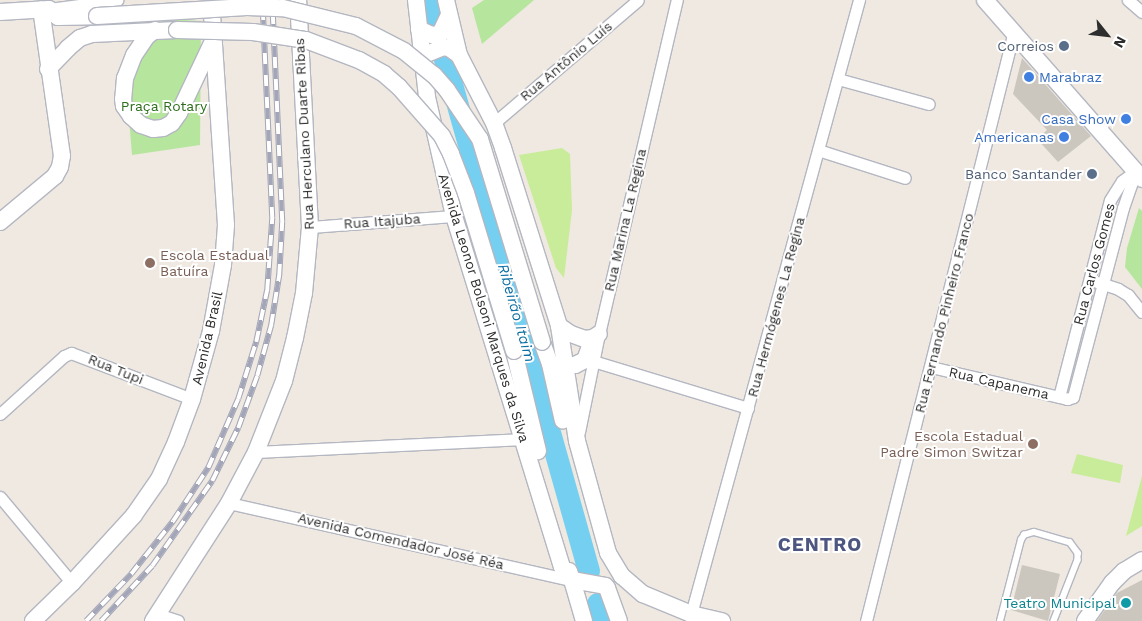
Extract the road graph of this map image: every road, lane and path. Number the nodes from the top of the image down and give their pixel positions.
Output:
1 (116, 0) edge
2 (211, 0) edge
3 (298, 0) edge
4 (416, 0) edge
5 (446, 0) edge
6 (638, 0) edge
7 (678, 0) edge
8 (859, 0) edge
9 (985, 0) edge
10 (1128, 0) edge
11 (43, 6) edge
12 (0, 12) edge
13 (1142, 12) edge
14 (448, 17) junction
15 (419, 29) junction
16 (155, 30) junction
17 (1013, 35) junction
18 (214, 39) junction
19 (459, 55) junction
20 (422, 56) junction
21 (48, 69) junction
22 (838, 79) junction
23 (929, 104) dead end
24 (494, 123) junction
25 (818, 150) junction
26 (1140, 172) edge
27 (905, 178) dead end
28 (454, 216) junction
29 (0, 222) edge
30 (310, 227) junction
31 (1090, 281) junction
32 (1103, 283) junction
33 (1142, 312) edge
34 (558, 326) junction
35 (596, 336) junction
36 (593, 361) junction
37 (558, 365) junction
38 (931, 367) junction
39 (1063, 398) junction
40 (192, 399) junction
41 (748, 408) junction
42 (0, 414) edge
43 (571, 427) junction
44 (524, 439) junction
45 (256, 452) junction
46 (0, 497) edge
47 (229, 503) junction
48 (1142, 560) edge
49 (622, 576) junction
50 (580, 582) junction
51 (72, 583) junction
52 (155, 618) edge
53 (689, 618) edge
54 (33, 621) edge
55 (178, 621) edge
56 (584, 621) edge
57 (619, 621) edge
58 (722, 621) edge
59 (866, 621) edge
60 (1000, 621) edge
61 (1054, 621) edge
62 (1085, 621) edge

1 - 11 street
2 - 18 main road, Avenida Brasil
3 - 30 main road, Rua Herculano Duarte Ribas
4 - 15 main road, Avenida Leonor Bolsoni Marques da Silva
5 - 14 main road
6 - 24 street, Rua Antônio Luís
7 - 35 street, Rua Marina La Regina
8 - 22 street, Rua Hermógenes La Regina
9 - 17 main road
10 - 13 street
11 - 12 main road
11 - 21 main road
11 - 37 main road, bridge
14 - 15 main road
14 - 19 main road
15 - 20 main road, Avenida Leonor Bolsoni Marques da Silva
16 - 18 main road
16 - 21 main road, Avenida Leonor Bolsoni Marques da Silva
16 - 50 main road, Avenida Leonor Bolsoni Marques da Silva, bridge
17 - 26 main road
17 - 38 street, Rua Fernando Pinheiro Franco
18 - 40 main road, Avenida Brasil
19 - 20 main road
19 - 24 main road
20 - 28 main road, Avenida Leonor Bolsoni Marques da Silva
21 - 29 main road
22 - 23 street
22 - 25 street, Rua Hermógenes La Regina
24 - 34 main road
25 - 27 street
25 - 41 street, Rua Hermógenes La Regina
26 - 31 street, Rua Carlos Gomes
26 - 32 street, Rua Carlos Gomes
28 - 30 street, Rua Itajuba
28 - 44 main road, Avenida Leonor Bolsoni Marques da Silva
30 - 45 main road, Rua Herculano Duarte Ribas
31 - 32 street
31 - 39 street, Rua Carlos Gomes
32 - 33 street
32 - 39 street, Rua Carlos Gomes
34 - 35 main road
34 - 37 main road
35 - 36 street, Rua Marina La Regina
35 - 37 main road
36 - 41 street
36 - 43 street, Rua Marina La Regina
37 - 43 main road
38 - 39 street, Rua Capanema
38 - 59 street, Rua Fernando Pinheiro Franco
40 - 42 street, Rua Tupi
40 - 51 main road, Avenida Brasil
41 - 53 street, Rua Hermógenes La Regina
43 - 49 main road
43 - 49 main road
44 - 45 street
44 - 50 main road, Avenida Leonor Bolsoni Marques da Silva
45 - 47 main road, Rua Herculano Duarte Ribas
46 - 51 street
47 - 50 street, Avenida Comendador José Réa
47 - 52 main road, Rua Herculano Duarte Ribas
48 - 62 main road
49 - 53 main road
50 - 56 main road, Avenida Leonor Bolsoni Marques da Silva
50 - 57 main road
51 - 54 main road, Avenida Brasil
52 - 55 street
53 - 58 main road
60 - 61 lane

